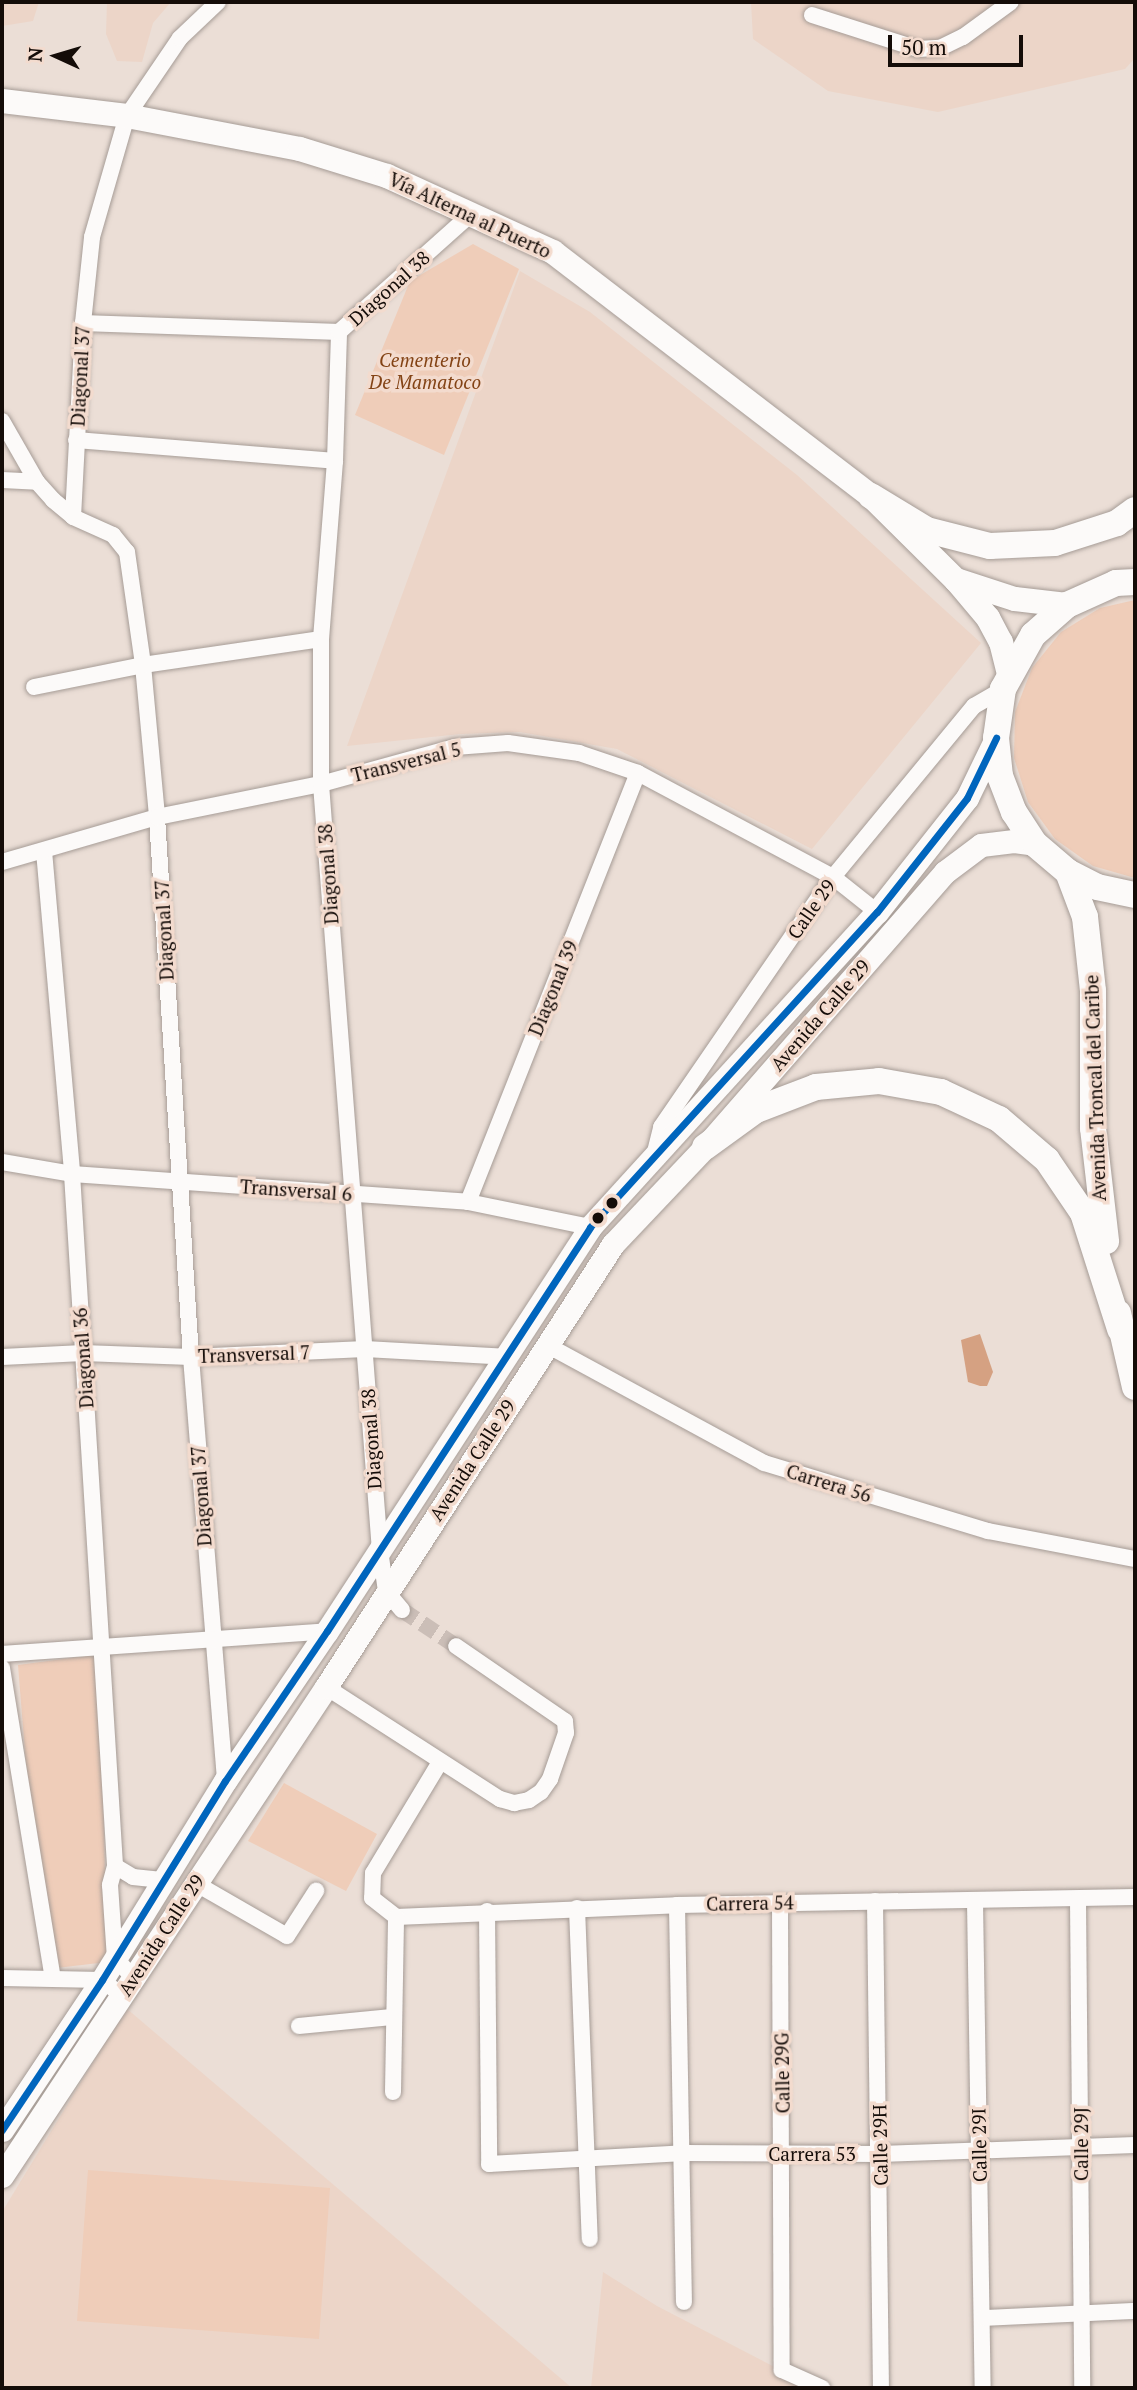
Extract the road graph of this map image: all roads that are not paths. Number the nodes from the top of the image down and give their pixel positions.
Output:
1 (218, 2) edge
2 (1011, 2) edge
3 (812, 15) dead end
4 (2, 100) edge
5 (127, 116) junction
6 (472, 214) junction
7 (83, 323) junction
8 (339, 332) junction
9 (2, 421) edge
10 (76, 440) junction
11 (334, 461) junction
12 (2, 480) edge
13 (37, 482) junction
14 (871, 496) junction
15 (1135, 510) edge
16 (73, 517) junction
17 (1129, 577) edge
18 (956, 580) junction
19 (1067, 605) junction
20 (321, 639) junction
21 (143, 665) junction
22 (1006, 681) junction
23 (34, 687) dead end
24 (996, 738) junction
25 (638, 774) junction
26 (321, 784) junction
27 (157, 817) junction
28 (1035, 844) junction
29 (44, 851) junction
30 (2, 862) edge
31 (1068, 872) junction
32 (833, 877) junction
33 (1135, 895) edge
34 (877, 912) junction
35 (705, 1147) junction
36 (654, 1156) junction
37 (2, 1162) edge
38 (72, 1174) junction
39 (178, 1181) junction
40 (353, 1194) junction
41 (468, 1202) junction
42 (590, 1227) junction
43 (1120, 1329) junction
44 (547, 1345) junction
45 (365, 1349) junction
46 (83, 1353) junction
47 (2, 1357) edge
48 (191, 1357) junction
49 (507, 1357) junction
50 (1135, 1387) edge
51 (380, 1550) junction
52 (1135, 1559) edge
53 (386, 1591) junction
54 (401, 1611) tunnel mouth
55 (327, 1631) junction
56 (211, 1637) junction
57 (101, 1645) junction
58 (456, 1646) tunnel mouth
59 (2, 1654) edge
60 (2, 1668) edge
61 (326, 1687) junction
62 (440, 1762) junction
63 (225, 1781) junction
64 (115, 1866) junction
65 (162, 1880) junction
66 (195, 1883) junction
67 (316, 1891) dead end
68 (1135, 1897) edge
69 (1079, 1900) junction
70 (874, 1901) junction
71 (975, 1901) junction
72 (780, 1902) junction
73 (677, 1905) junction
74 (578, 1908) junction
75 (487, 1911) junction
76 (396, 1917) junction
77 (115, 1958) junction
78 (2, 1978) edge
79 (53, 1978) junction
80 (102, 1980) junction
81 (127, 1986) junction
82 (393, 2017) junction
83 (299, 2026) dead end
84 (393, 2092) dead end
85 (2, 2130) edge
86 (1135, 2145) edge
87 (1081, 2146) junction
88 (979, 2149) junction
89 (684, 2153) junction
90 (880, 2154) junction
91 (783, 2155) junction
92 (587, 2160) junction
93 (2, 2176) edge
94 (590, 2239) dead end
95 (684, 2302) dead end
96 (1135, 2311) edge
97 (1082, 2314) junction
98 (984, 2318) junction
99 (822, 2388) edge
100 (881, 2388) edge
101 (983, 2388) edge
102 (1082, 2388) edge

1 - 5 street, Diagonal 37
2 - 3 street
4 - 5 main road, Vía Alterna al Puerto
5 - 6 main road, Vía Alterna al Puerto
5 - 7 street, Diagonal 37
6 - 8 street, Diagonal 38
6 - 14 main road, Vía Alterna al Puerto
7 - 8 street
7 - 10 street, Diagonal 37
8 - 11 street, Diagonal 38
9 - 13 street
10 - 11 street
10 - 16 street, Diagonal 37
11 - 20 street, Diagonal 38
12 - 13 street
13 - 16 street
14 - 15 highway
14 - 18 main road, Vía Alterna al Puerto
16 - 21 street, Diagonal 37
17 - 19 highway
18 - 19 main road, Vía Alterna al Puerto
18 - 22 main road, Vía Alterna al Puerto
19 - 22 highway
20 - 21 street
20 - 26 street, Diagonal 38
21 - 23 street
21 - 27 street, Diagonal 37
22 - 24 highway
22 - 32 street, Calle 29
24 - 28 highway
24 - 34 main road, Avenida Calle 29
25 - 26 street, Transversal 5
25 - 32 street, Transversal 5
25 - 41 street, Diagonal 39
26 - 27 street, Transversal 5
26 - 40 street, Diagonal 38
27 - 29 street, Transversal 5
27 - 39 street, Diagonal 37
28 - 31 highway
28 - 35 main road, Avenida Calle 29
29 - 30 street, Transversal 5
29 - 38 street, Diagonal 36
31 - 33 highway
31 - 43 highway, Avenida Troncal del Caribe
32 - 34 street, Transversal 5
32 - 36 street, Calle 29
34 - 36 main road, Avenida Calle 29
35 - 43 highway
35 - 44 main road, Avenida Calle 29
36 - 42 main road, Avenida Calle 29
37 - 38 street, Transversal 6
38 - 39 street, Transversal 6
38 - 46 street, Diagonal 36
39 - 40 street, Transversal 6
39 - 48 street, Diagonal 37
40 - 41 street, Transversal 6
40 - 45 street, Diagonal 38
41 - 42 street, Transversal 6
42 - 49 main road, Avenida Calle 29
43 - 50 highway, Avenida Troncal del Caribe
44 - 52 street, Carrera 56
44 - 53 main road, Avenida Calle 29
45 - 48 street, Transversal 7
45 - 49 street, Transversal 7
45 - 51 street, Diagonal 38
46 - 47 street, Transversal 7
46 - 48 street, Transversal 7
46 - 57 street, Diagonal 36
48 - 56 street, Diagonal 37
49 - 51 main road, Avenida Calle 29
51 - 53 street, Diagonal 38
51 - 55 main road, Avenida Calle 29
53 - 54 street
53 - 61 main road, Avenida Calle 29
55 - 56 street
55 - 63 main road, Avenida Calle 29
56 - 57 street
56 - 63 street, Diagonal 37
57 - 59 street
57 - 64 street, Diagonal 36
58 - 62 street
60 - 79 street
61 - 62 street
61 - 66 main road, Avenida Calle 29
62 - 76 street
63 - 65 main road, Avenida Calle 29
64 - 65 street
64 - 77 street, Diagonal 36
65 - 77 main road, Avenida Calle 29
66 - 67 street
66 - 81 main road, Avenida Calle 29
68 - 69 street, Carrera 54
69 - 71 street, Carrera 54
69 - 87 street, Calle 29J
70 - 71 street, Carrera 54
70 - 72 street, Carrera 54
70 - 90 street, Calle 29H
71 - 88 street, Calle 29I
72 - 73 street, Carrera 54
72 - 91 street, Calle 29G
73 - 74 street, Carrera 54
73 - 89 street
74 - 75 street, Carrera 54
74 - 92 street
75 - 76 street, Carrera 54
75 - 92 street, Carrera 53
76 - 82 street
77 - 80 main road, Avenida Calle 29
77 - 81 street
78 - 79 street
79 - 80 street
80 - 81 street
80 - 85 main road, Avenida Calle 29
81 - 93 main road, Avenida Calle 29
82 - 83 street
82 - 84 street
86 - 87 street, Carrera 53
87 - 88 street, Carrera 53
87 - 97 street, Calle 29J
88 - 90 street, Carrera 53
88 - 98 street, Calle 29I
89 - 91 street, Carrera 53
89 - 92 street, Carrera 53
89 - 95 street
90 - 91 street, Carrera 53
90 - 100 street, Calle 29H
91 - 99 street, Calle 29G
92 - 94 street
96 - 97 street
97 - 98 street
97 - 102 street, Calle 29J
98 - 101 street, Calle 29I

